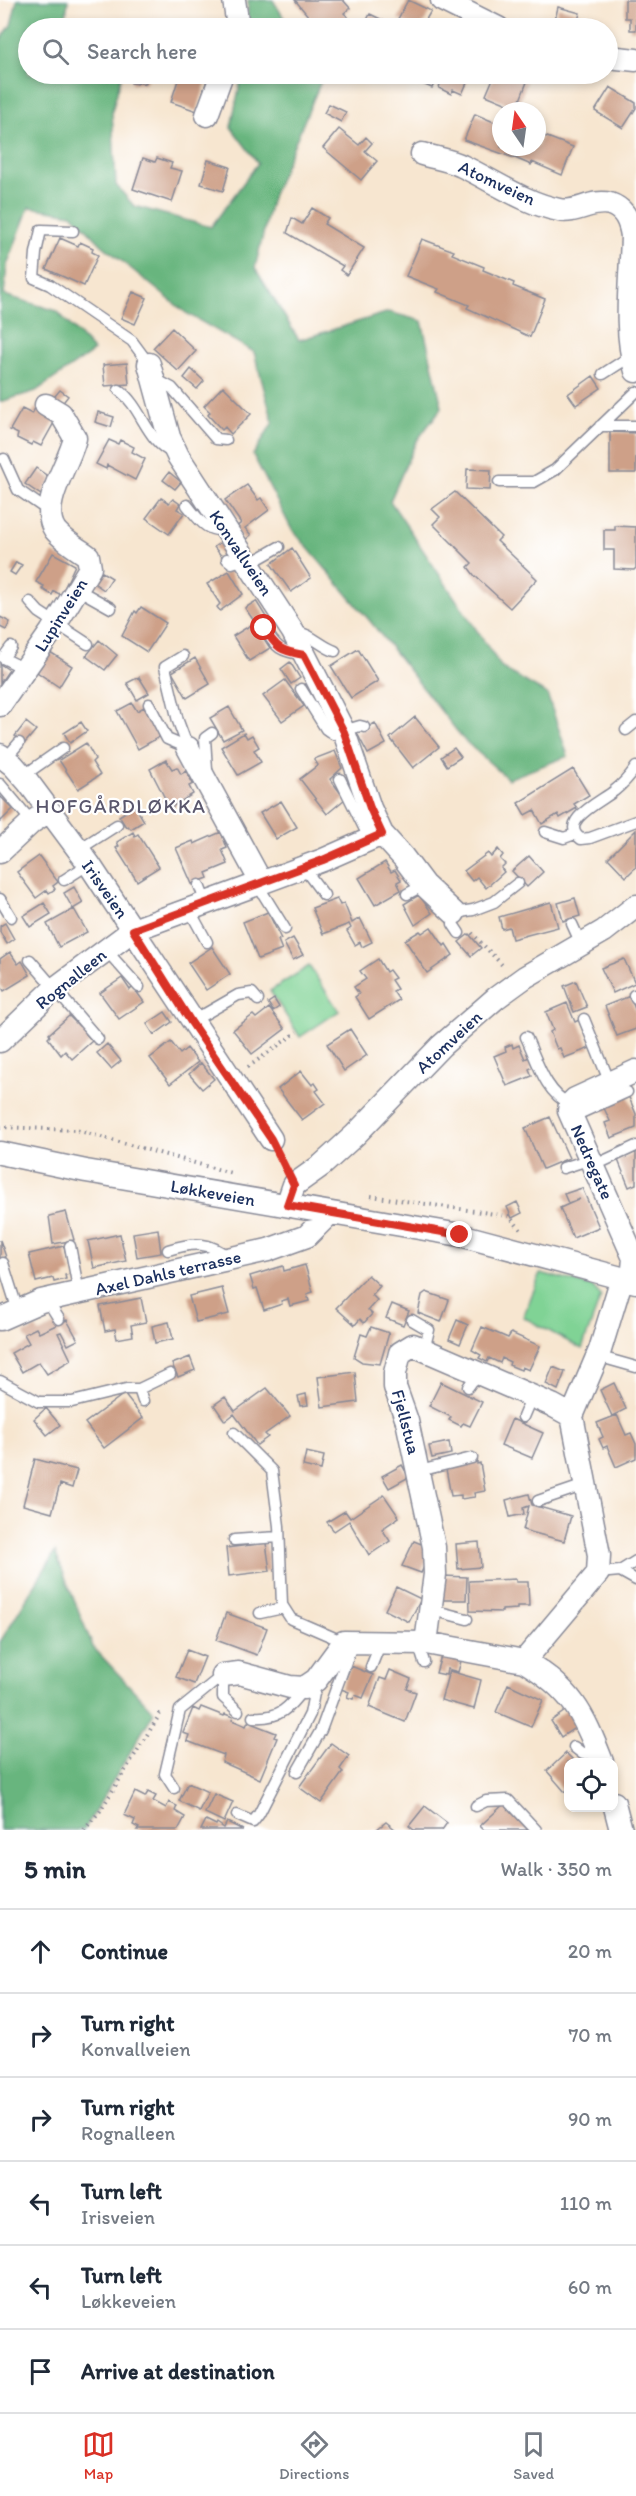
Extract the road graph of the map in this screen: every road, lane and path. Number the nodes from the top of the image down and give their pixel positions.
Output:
1 (234, 0) edge
2 (442, 0) edge
3 (237, 18) edge
4 (478, 18) edge
5 (618, 58) edge
6 (636, 60) edge
7 (218, 84) edge
8 (207, 115) dead end
9 (422, 154) dead end
10 (73, 231) dead end
11 (634, 363) edge
12 (150, 371) junction
13 (603, 374) dead end
14 (119, 390) dead end
15 (636, 392) edge
16 (46, 405) dead end
17 (600, 426) junction
18 (636, 426) edge
19 (226, 440) dead end
20 (178, 456) junction
21 (4, 459) dead end
22 (499, 482) dead end
23 (187, 506) dead end
24 (50, 512) junction
25 (225, 529) junction
26 (279, 547) dead end
27 (241, 560) junction
28 (76, 589) junction
29 (30, 602) dead end
30 (111, 609) dead end
31 (56, 623) junction
32 (264, 628) dead end
33 (293, 632) junction
34 (88, 644) dead end
35 (11, 647) dead end
36 (335, 651) dead end
37 (304, 655) junction
38 (183, 656) dead end
39 (25, 669) junction
40 (301, 689) dead end
41 (149, 704) dead end
42 (0, 705) edge
43 (636, 722) edge
44 (354, 730) junction
45 (626, 730) dead end
46 (212, 733) dead end
47 (63, 748) dead end
48 (188, 748) junction
49 (8, 752) edge
50 (636, 767) edge
51 (23, 776) junction
52 (340, 779) dead end
53 (207, 783) junction
54 (0, 784) edge
55 (40, 817) junction
56 (636, 821) edge
57 (117, 825) dead end
58 (545, 832) dead end
59 (575, 834) junction
60 (376, 837) junction
61 (0, 852) edge
62 (84, 857) junction
63 (302, 867) junction
64 (64, 880) dead end
65 (259, 883) junction
66 (518, 883) dead end
67 (324, 895) dead end
68 (0, 899) edge
69 (198, 899) junction
70 (636, 906) edge
71 (11, 917) dead end
72 (457, 923) junction
73 (572, 924) dead end
74 (285, 929) dead end
75 (133, 930) junction
76 (207, 942) dead end
77 (582, 946) junction
78 (106, 950) junction
79 (30, 960) dead end
80 (506, 970) dead end
81 (139, 987) dead end
82 (54, 989) junction
83 (258, 1000) dead end
84 (584, 1019) dead end
85 (191, 1022) junction
86 (297, 1032) dead end
87 (526, 1037) dead end
88 (98, 1039) dead end
89 (0, 1041) edge
90 (636, 1071) edge
91 (230, 1080) junction
92 (618, 1088) junction
93 (571, 1110) junction
94 (0, 1127) edge
95 (271, 1139) dead end
96 (636, 1146) edge
97 (0, 1153) edge
98 (563, 1168) dead end
99 (234, 1173) dead end
100 (593, 1175) junction
101 (287, 1205) junction
102 (329, 1214) junction
103 (70, 1246) dead end
104 (168, 1250) dead end
105 (231, 1259) junction
106 (3, 1263) dead end
107 (630, 1281) edge
108 (79, 1293) junction
109 (9, 1315) edge
110 (412, 1320) dead end
111 (424, 1350) junction
112 (597, 1356) junction
113 (636, 1367) edge
114 (170, 1374) dead end
115 (0, 1381) edge
116 (139, 1389) junction
117 (532, 1396) junction
118 (143, 1401) dead end
119 (572, 1416) junction
120 (523, 1417) dead end
121 (234, 1433) dead end
122 (472, 1458) dead end
123 (419, 1471) junction
124 (585, 1485) junction
125 (538, 1501) dead end
126 (279, 1537) junction
127 (234, 1540) dead end
128 (636, 1561) edge
129 (609, 1572) junction
130 (636, 1580) edge
131 (283, 1608) junction
132 (432, 1610) junction
133 (260, 1613) dead end
134 (467, 1619) dead end
135 (348, 1641) junction
136 (381, 1641) junction
137 (423, 1649) junction
138 (524, 1661) junction
139 (371, 1667) dead end
140 (223, 1676) junction
141 (310, 1684) junction
142 (180, 1710) junction
143 (238, 1710) dead end
144 (253, 1717) dead end
145 (574, 1748) dead end
146 (600, 1758) edge
147 (297, 1772) dead end
148 (174, 1788) dead end
149 (476, 1806) dead end
150 (618, 1810) edge
151 (237, 1815) dead end
152 (628, 1827) edge
153 (84, 1830) edge
154 (536, 1830) edge

1 - 3 street
2 - 4 street
5 - 6 street
7 - 8 street
9 - 11 street, Atomveien
10 - 12 lane
11 - 13 lane
12 - 19 lane
12 - 20 street, Konvallveien
14 - 20 lane
15 - 17 lane
16 - 24 street
17 - 18 lane
17 - 22 lane
20 - 25 street, Konvallveien
21 - 24 lane
23 - 25 lane
24 - 28 street, Lupinveien
25 - 27 street, Konvallveien
26 - 27 lane
27 - 33 street, Konvallveien
28 - 30 lane
28 - 31 street, Lupinveien
29 - 31 lane
31 - 34 lane
31 - 39 street, Lupinveien
32 - 37 lane
33 - 36 lane
33 - 37 street, Konvallveien
35 - 39 lane
37 - 44 street, Konvallveien
38 - 48 lane
39 - 42 street, Lupinveien
40 - 44 lane
41 - 48 lane
43 - 45 lane
44 - 60 street, Konvallveien
46 - 53 lane
47 - 51 lane
48 - 53 street
49 - 51 street, Irisveien
50 - 59 lane
51 - 55 street, Irisveien
52 - 60 lane
53 - 65 street
54 - 55 lane
55 - 61 street
55 - 62 street, Irisveien
56 - 59 lane
57 - 62 lane
58 - 59 lane
60 - 63 street, Rognalleen
60 - 72 street, Konvallveien
62 - 64 lane
62 - 75 street, Irisveien
63 - 65 street, Rognalleen
63 - 67 lane
65 - 69 street, Rognalleen
65 - 74 lane
66 - 72 lane
68 - 71 lane
69 - 75 street, Rognalleen
69 - 76 lane
70 - 77 street, Atomveien
72 - 80 path
73 - 77 lane
75 - 78 street, Rognalleen
75 - 85 street, Irisveien
77 - 101 street, Atomveien
78 - 81 lane
78 - 82 street, Rognalleen
79 - 82 lane
82 - 88 lane
82 - 89 street, Rognalleen
83 - 85 lane
84 - 92 lane
85 - 91 street, Irisveien
86 - 91 path
87 - 93 lane
90 - 92 street
91 - 95 street, Irisveien
92 - 93 street
93 - 100 street, Nedregate
94 - 99 path
96 - 100 lane
97 - 101 street, Løkkeveien
98 - 100 lane
100 - 107 street, Nedregate
101 - 102 street, Løkkeveien
102 - 105 street, Axel Dahls terrasse
102 - 107 street, Løkkeveien
103 - 108 lane
104 - 105 lane
105 - 108 street, Axel Dahls terrasse
106 - 109 lane
107 - 112 street
108 - 109 street, Axel Dahls terrasse
110 - 111 lane
111 - 117 street
111 - 123 street, Fjellstua
112 - 113 lane
112 - 119 street
114 - 116 lane
115 - 116 lane
116 - 118 lane
117 - 119 street
117 - 120 lane
119 - 124 street
121 - 126 lane
122 - 123 lane
123 - 132 street, Fjellstua
124 - 125 lane
124 - 129 street
126 - 127 lane
126 - 131 lane
128 - 129 lane
129 - 130 lane
129 - 138 street
131 - 133 lane
131 - 135 lane
132 - 134 lane
132 - 137 street, Fjellstua
135 - 136 street
135 - 141 street
135 - 147 lane
136 - 137 street
136 - 139 lane
137 - 138 street
138 - 146 street
140 - 141 street
140 - 142 lane
140 - 143 lane
141 - 144 lane
141 - 151 lane
142 - 148 lane
142 - 153 path
145 - 146 lane
149 - 154 lane
150 - 152 street

